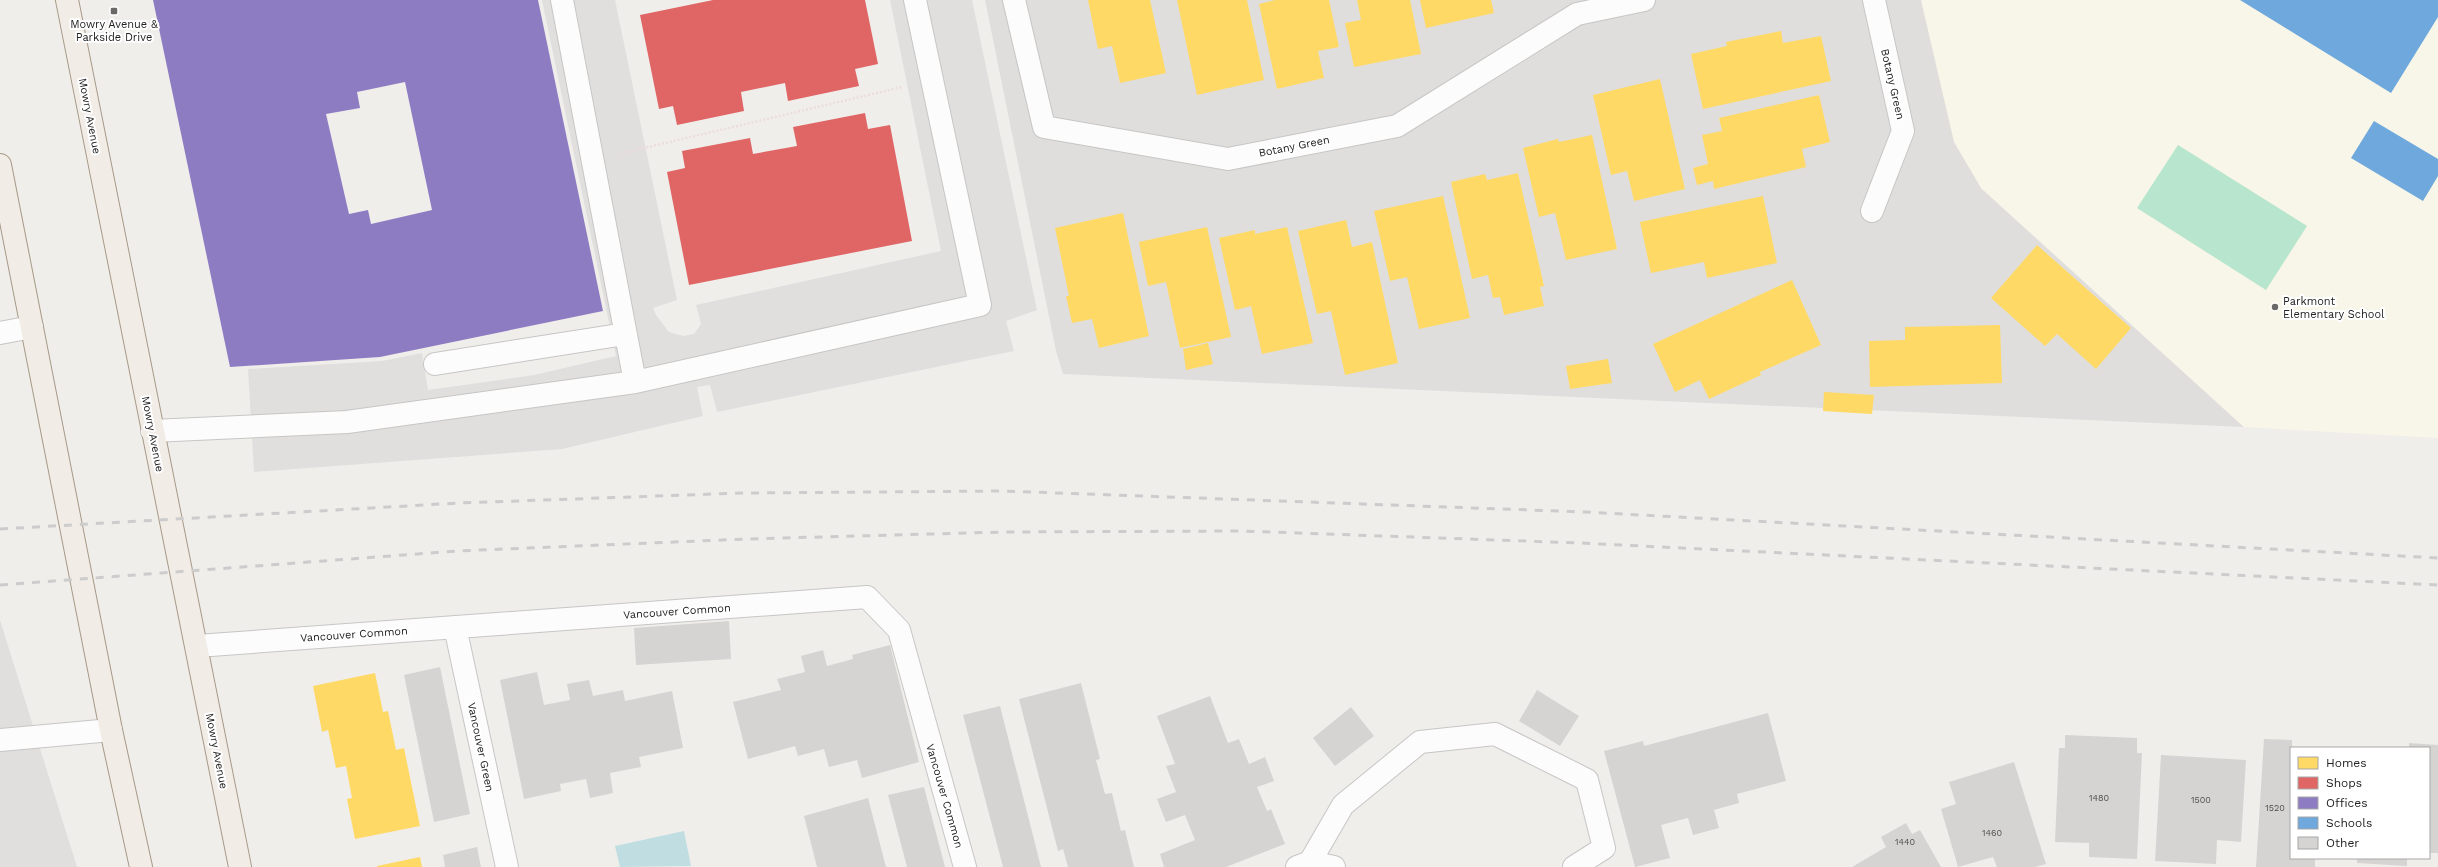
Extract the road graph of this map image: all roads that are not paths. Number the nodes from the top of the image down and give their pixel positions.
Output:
1 (67, 0) edge
2 (562, 0) edge
3 (915, 0) edge
4 (1014, 0) edge
5 (1644, 0) edge
6 (1874, 0) edge
7 (0, 165) edge
8 (1872, 211) dead end
9 (32, 327) junction
10 (0, 333) edge
11 (625, 334) junction
12 (435, 364) dead end
13 (634, 382) junction
14 (152, 431) junction
15 (455, 627) junction
16 (197, 646) junction
17 (112, 730) junction
18 (0, 740) edge
19 (1303, 865) edge
20 (141, 867) edge
21 (240, 867) edge
22 (507, 867) edge
23 (965, 867) edge
24 (1334, 867) edge
25 (1574, 867) edge

1 - 14 main road, Mowry Avenue
2 - 11 street
3 - 13 street
4 - 5 street, Botany Green
6 - 8 street, Botany Green
7 - 9 main road
9 - 10 street
9 - 17 main road
11 - 12 street
11 - 13 street
13 - 14 street
14 - 16 main road, Mowry Avenue
15 - 16 street, Vancouver Common
15 - 22 street, Vancouver Green
15 - 23 street, Vancouver Common
16 - 21 main road, Mowry Avenue
17 - 18 street
17 - 20 main road
19 - 24 street
19 - 25 street

